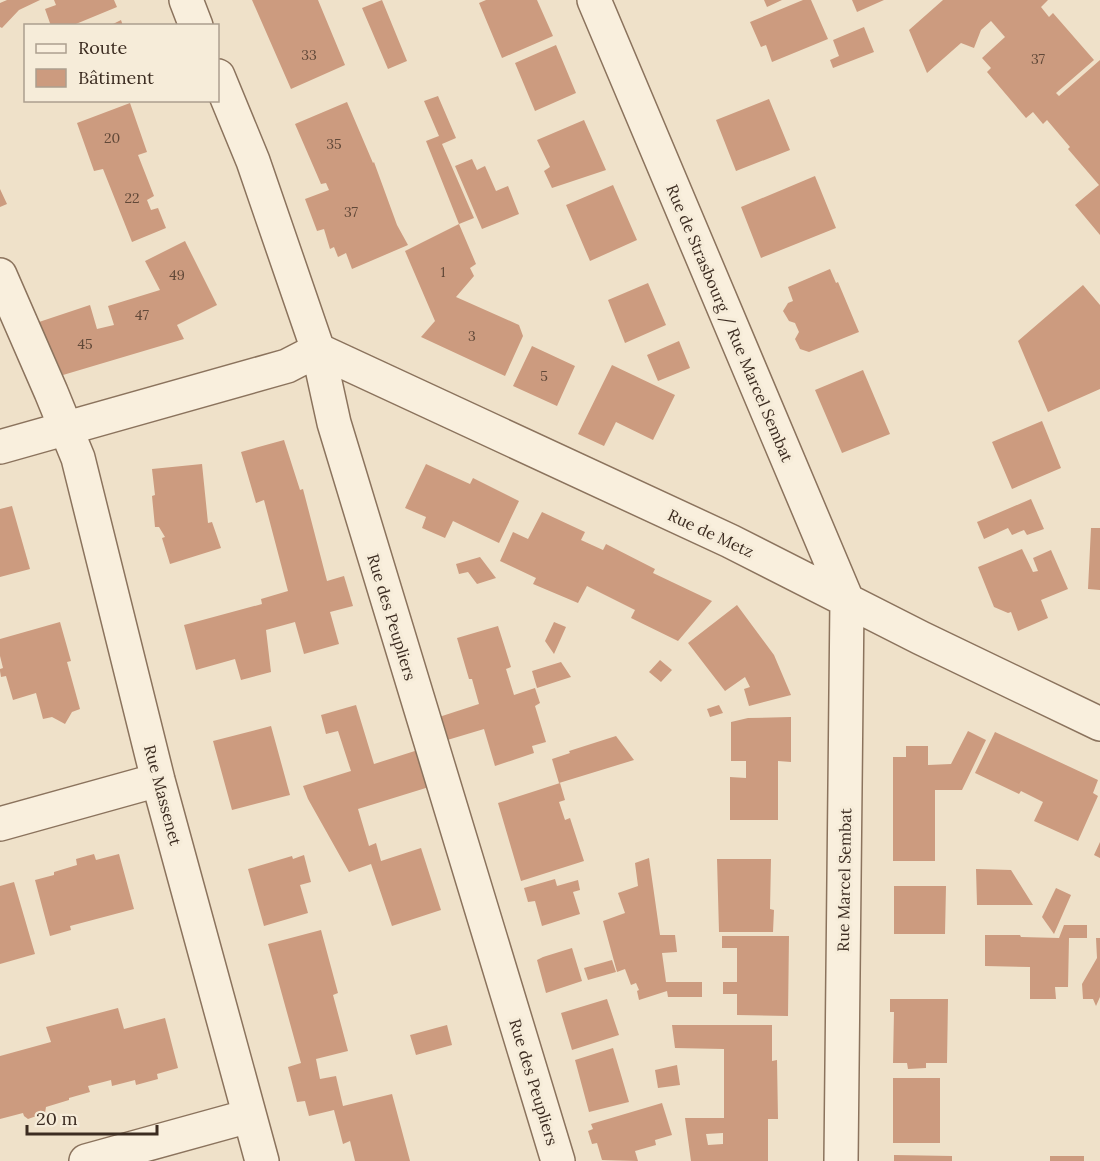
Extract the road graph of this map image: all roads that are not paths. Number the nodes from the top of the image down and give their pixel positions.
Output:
1 (186, 0) edge
2 (594, 0) edge
3 (195, 24) edge
4 (219, 78) edge
5 (0, 275) edge
6 (318, 350) junction
7 (66, 428) junction
8 (0, 447) edge
9 (847, 600) junction
10 (1100, 724) edge
11 (158, 780) junction
12 (0, 824) edge
13 (249, 1116) junction
14 (86, 1161) edge
15 (262, 1161) edge
16 (558, 1161) edge
17 (841, 1161) edge

1 - 3 street
2 - 9 street, Rue de Strasbourg / Rue Marcel Sembat
4 - 6 street, Rue des Peupliers
5 - 7 street, Rue Massenet
6 - 7 street
6 - 9 street, Rue de Metz
6 - 16 street, Rue des Peupliers
7 - 8 street
7 - 11 street, Rue Massenet
9 - 10 street, Rue de Metz
9 - 17 street, Rue Marcel Sembat
11 - 12 street
11 - 13 street, Rue Massenet
13 - 14 street
13 - 15 street, Rue Massenet

